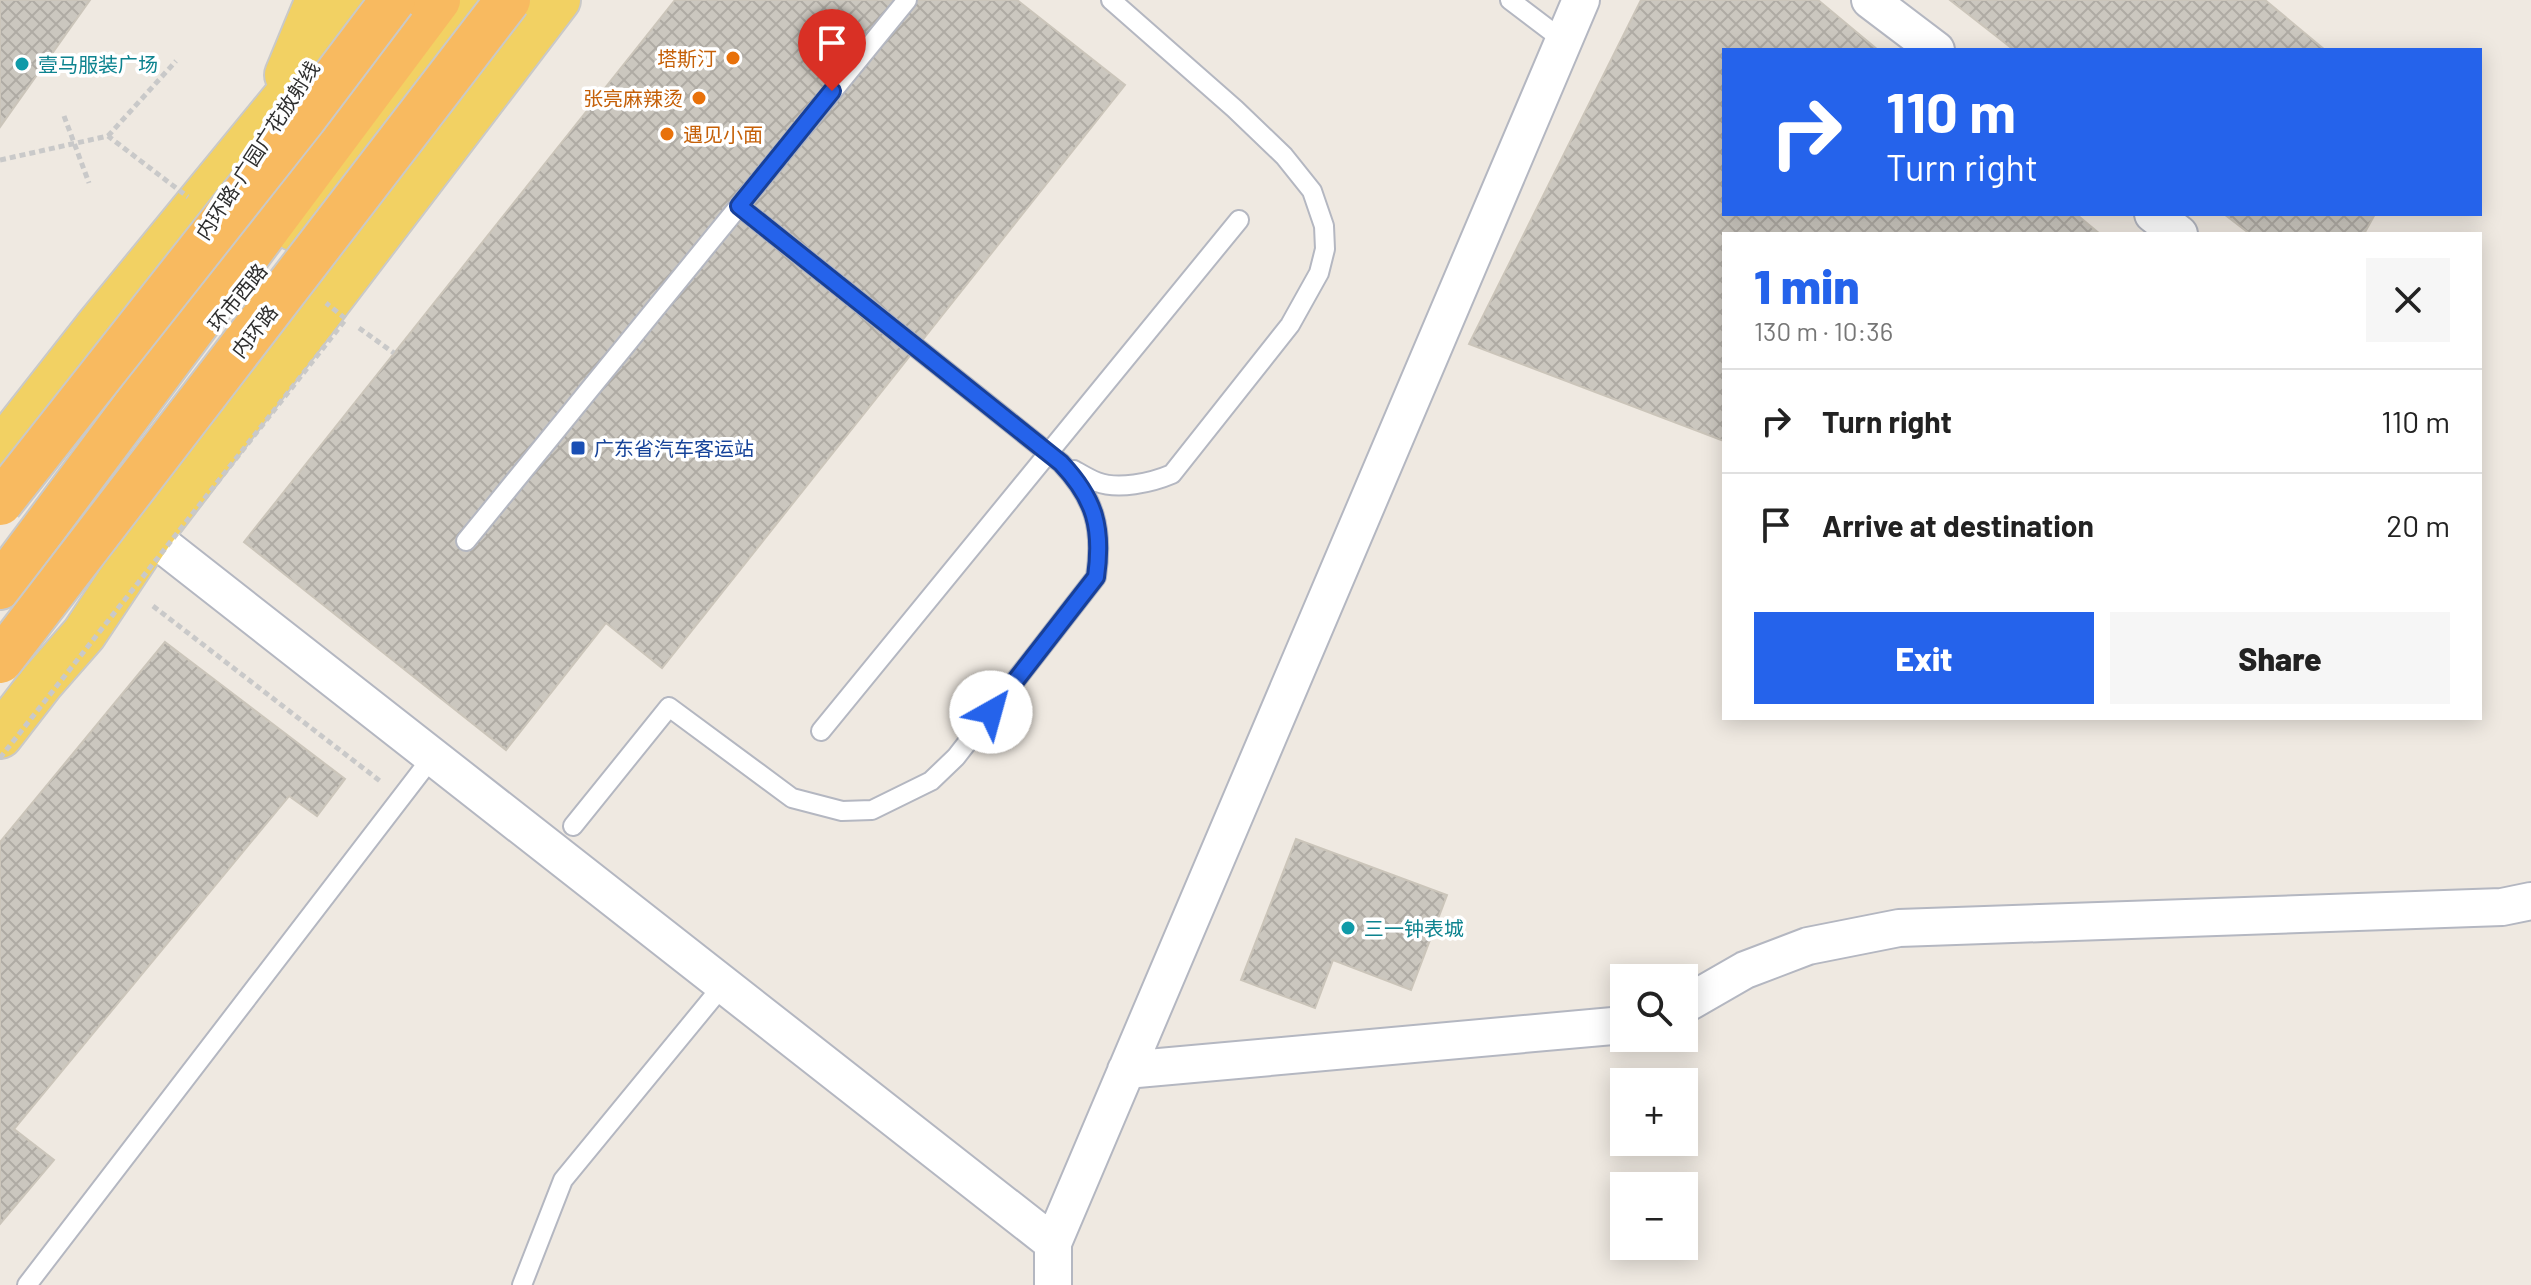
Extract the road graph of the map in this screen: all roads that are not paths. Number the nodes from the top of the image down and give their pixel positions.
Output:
1 (318, 0) edge
2 (356, 0) edge
3 (365, 0) edge
4 (393, 0) edge
5 (438, 0) edge
6 (470, 0) edge
7 (508, 0) edge
8 (558, 0) edge
9 (907, 0) edge
10 (1111, 0) edge
11 (1510, 0) edge
12 (1581, 0) edge
13 (1870, 0) edge
14 (1564, 41) junction
15 (1933, 48) edge
16 (260, 126) junction
17 (739, 206) junction
18 (2156, 216) edge
19 (1239, 220) dead end
20 (2176, 232) edge
21 (158, 300) junction
22 (98, 326) junction
23 (0, 405) edge
24 (0, 451) edge
25 (1055, 458) junction
26 (0, 503) edge
27 (150, 535) junction
28 (466, 541) dead end
29 (0, 589) edge
30 (0, 661) edge
31 (821, 731) dead end
32 (0, 736) edge
33 (433, 756) junction
34 (573, 826) dead end
35 (2531, 901) edge
36 (724, 984) junction
37 (1698, 997) edge
38 (1610, 1026) edge
39 (1126, 1070) junction
40 (1053, 1243) junction
41 (27, 1285) edge
42 (522, 1285) edge
43 (1053, 1285) edge

1 - 16 main road
2 - 21 highway, 内环路-广园广花放射线, bridge
3 - 16 main road
4 - 21 highway, bridge
5 - 29 highway
6 - 29 main road, 环市西路
7 - 30 highway, 内环路, bridge
8 - 27 main road
9 - 17 lane
10 - 25 lane
11 - 14 lane
12 - 14 street
13 - 15 street
14 - 39 street
16 - 22 main road
17 - 25 lane
17 - 28 lane
18 - 20 street
19 - 25 lane
21 - 26 highway, bridge
22 - 23 main road
22 - 24 main road
25 - 31 lane
25 - 34 lane
27 - 32 main road
27 - 33 street
33 - 36 street
33 - 41 lane
35 - 37 street
36 - 40 street
36 - 42 lane
38 - 39 street
39 - 40 street
40 - 43 street

